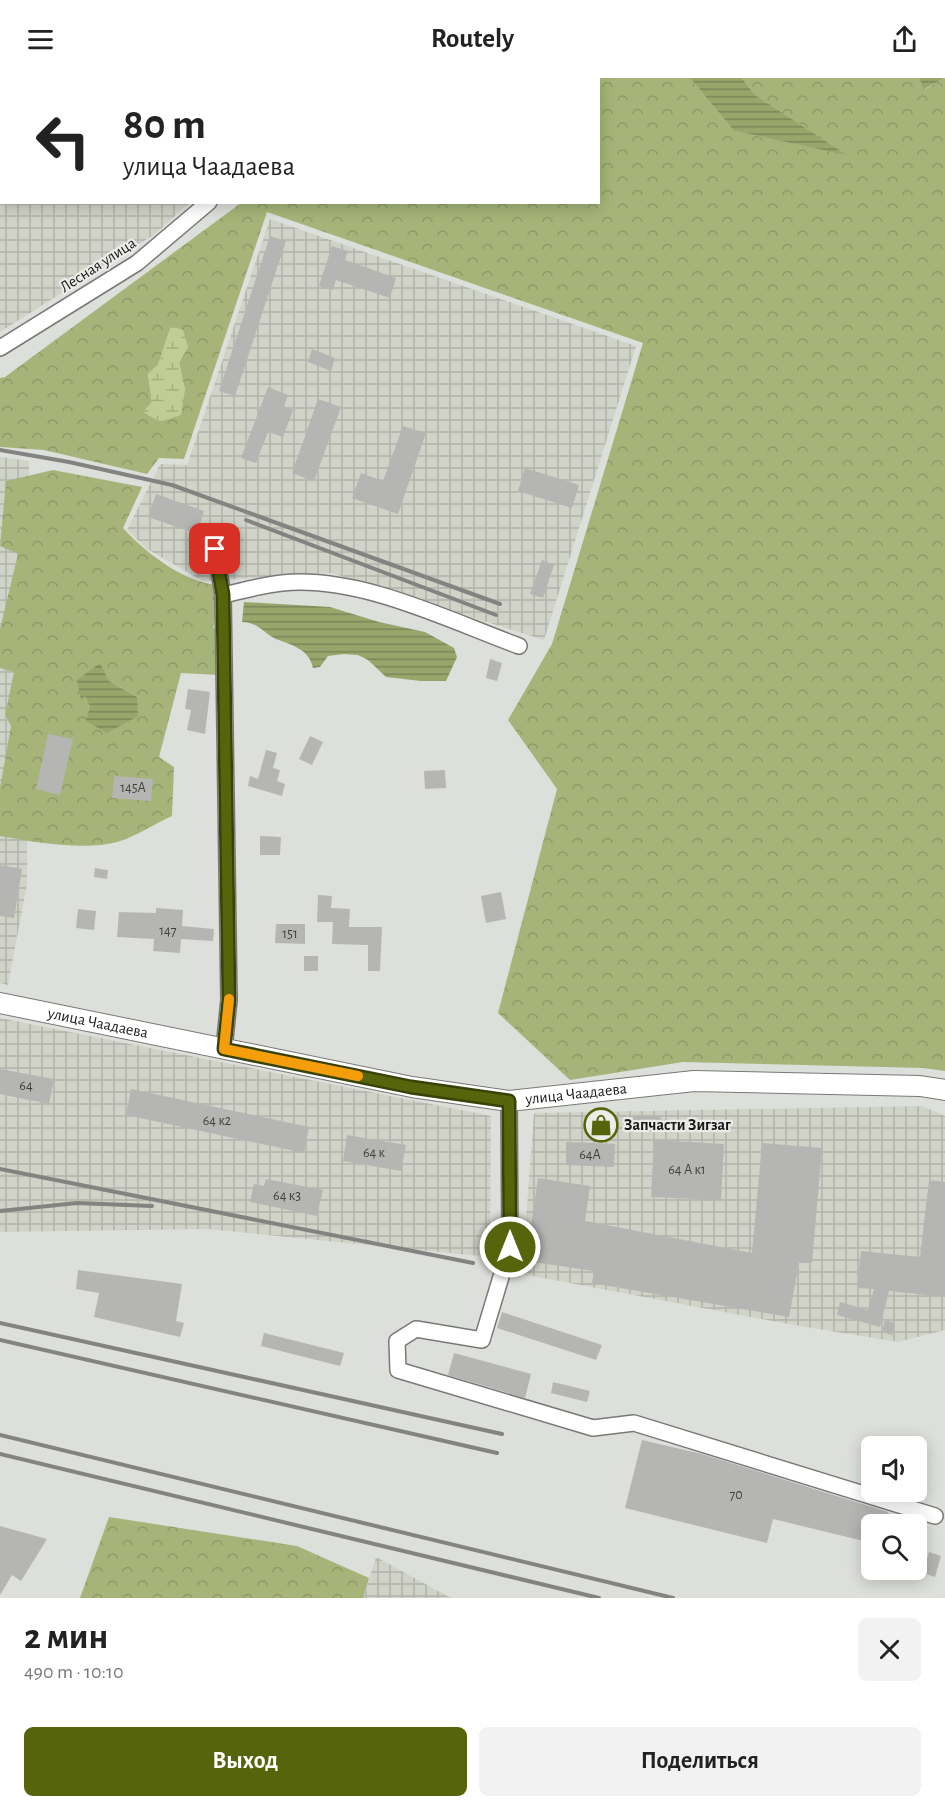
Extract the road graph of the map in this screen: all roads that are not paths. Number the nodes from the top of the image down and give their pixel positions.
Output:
1 (207, 204) edge
2 (0, 348) edge
3 (215, 549) dead end
4 (223, 595) junction
5 (519, 646) dead end
6 (0, 1004) edge
7 (224, 1049) junction
8 (945, 1090) edge
9 (509, 1101) junction
10 (935, 1516) dead end

1 - 2 street, Лесная улица
3 - 4 street
4 - 5 street
4 - 7 street
6 - 7 main road, улица Чаадаева
7 - 9 main road, улица Чаадаева
8 - 9 main road, улица Чаадаева
9 - 10 street

